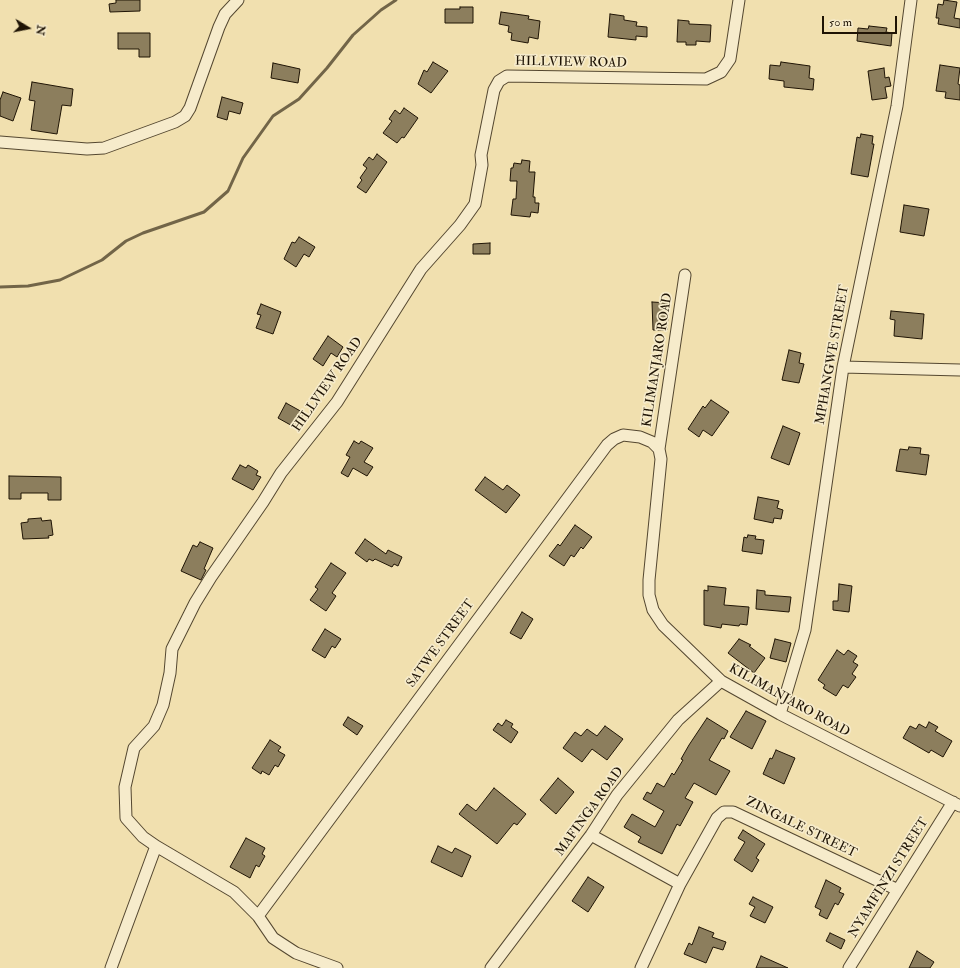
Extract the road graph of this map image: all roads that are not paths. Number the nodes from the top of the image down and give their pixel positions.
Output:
1 (238, 0) edge
2 (739, 0) edge
3 (910, 0) edge
4 (0, 142) edge
5 (685, 275) dead end
6 (843, 367) junction
7 (960, 370) edge
8 (660, 454) junction
9 (721, 680) junction
10 (780, 714) junction
11 (956, 804) edge
12 (591, 835) junction
13 (156, 846) junction
14 (680, 884) junction
15 (898, 890) junction
16 (258, 916) junction
17 (111, 968) edge
18 (337, 968) edge
19 (491, 968) edge
20 (641, 968) edge
21 (849, 968) edge

1 - 4 street
2 - 13 street, HILLVIEW ROAD
3 - 6 street, MPHANGWE STREET
5 - 8 street, KILIMANJARO ROAD
6 - 7 street
6 - 10 street, MPHANGWE STREET
8 - 9 street, KILIMANJARO ROAD
8 - 16 street, SATWE STREET
9 - 10 street, KILIMANJARO ROAD
9 - 12 street, MAFINGA ROAD
10 - 11 street, KILIMANJARO ROAD
11 - 15 street, NYAMFINZI STREET
12 - 14 street
12 - 19 street, MAFINGA ROAD
13 - 16 street
13 - 17 street
14 - 15 street, ZINGALE STREET
14 - 20 street, ZINGALE STREET
15 - 21 street, NYAMFINZI STREET
16 - 18 street

